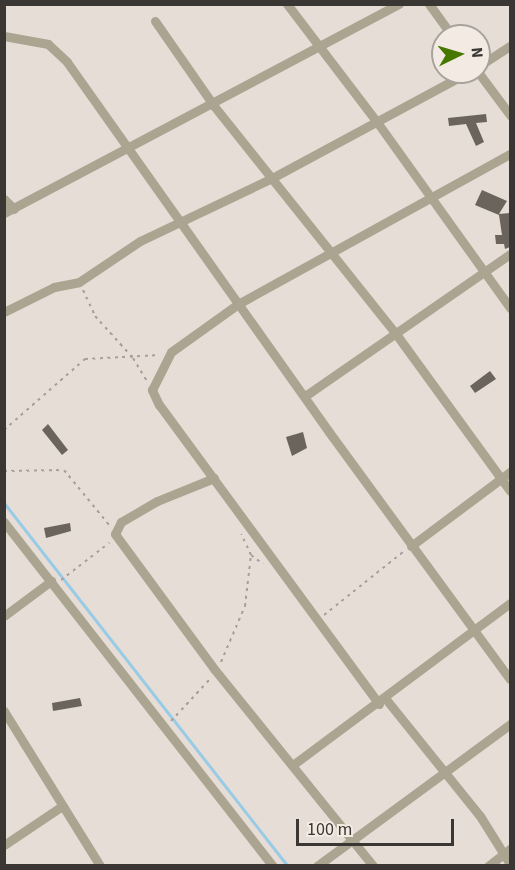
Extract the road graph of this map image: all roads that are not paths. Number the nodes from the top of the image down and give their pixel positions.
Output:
1 (286, 4) edge
2 (399, 4) edge
3 (429, 4) edge
4 (155, 21) dead end
5 (443, 24) edge
6 (4, 36) edge
7 (510, 46) edge
8 (318, 47) junction
9 (491, 58) edge
10 (447, 84) edge
11 (487, 84) edge
12 (214, 106) junction
13 (510, 115) edge
14 (377, 122) junction
15 (127, 147) junction
16 (510, 154) edge
17 (272, 178) junction
18 (430, 196) junction
19 (4, 199) edge
20 (14, 209) junction
21 (4, 213) edge
22 (180, 222) junction
23 (332, 252) junction
24 (510, 254) edge
25 (484, 272) junction
26 (238, 304) junction
27 (510, 308) edge
28 (4, 312) edge
29 (396, 334) junction
30 (305, 396) junction
31 (510, 472) edge
32 (214, 478) junction
33 (501, 479) junction
34 (510, 491) edge
35 (4, 522) edge
36 (411, 546) junction
37 (51, 581) junction
38 (510, 603) edge
39 (4, 616) edge
40 (475, 629) junction
41 (510, 679) edge
42 (382, 701) junction
43 (4, 711) edge
44 (510, 724) edge
45 (294, 764) junction
46 (445, 773) junction
47 (62, 806) junction
48 (354, 841) junction
49 (4, 845) edge
50 (507, 851) edge
51 (510, 864) edge
52 (100, 866) edge
53 (273, 866) edge
54 (317, 866) edge
55 (373, 866) edge
56 (488, 866) edge

1 - 8 street
2 - 8 street
3 - 5 street
4 - 12 street
6 - 15 street
7 - 9 street
8 - 12 street
8 - 14 street
10 - 14 street
11 - 13 street
12 - 15 street
12 - 17 street
14 - 17 street
14 - 18 street
15 - 20 street
15 - 22 street
16 - 18 street
17 - 22 street
17 - 23 street
18 - 23 street
18 - 25 street
19 - 20 street
20 - 21 street
22 - 26 street
22 - 28 street
23 - 26 street
23 - 29 street
24 - 25 street
25 - 27 street
25 - 29 street
26 - 30 street
26 - 32 street
29 - 30 street
29 - 33 street
30 - 36 street
31 - 33 street
32 - 42 street
32 - 45 street
33 - 34 street
33 - 36 street
35 - 37 street
36 - 40 street
37 - 39 street
37 - 53 street
38 - 40 street
40 - 41 street
40 - 42 street
42 - 45 street
42 - 46 street
43 - 47 street
44 - 46 street
45 - 48 street
46 - 48 street
46 - 50 street
47 - 49 street
47 - 52 street
48 - 54 street
48 - 55 street
50 - 51 street
50 - 56 street

